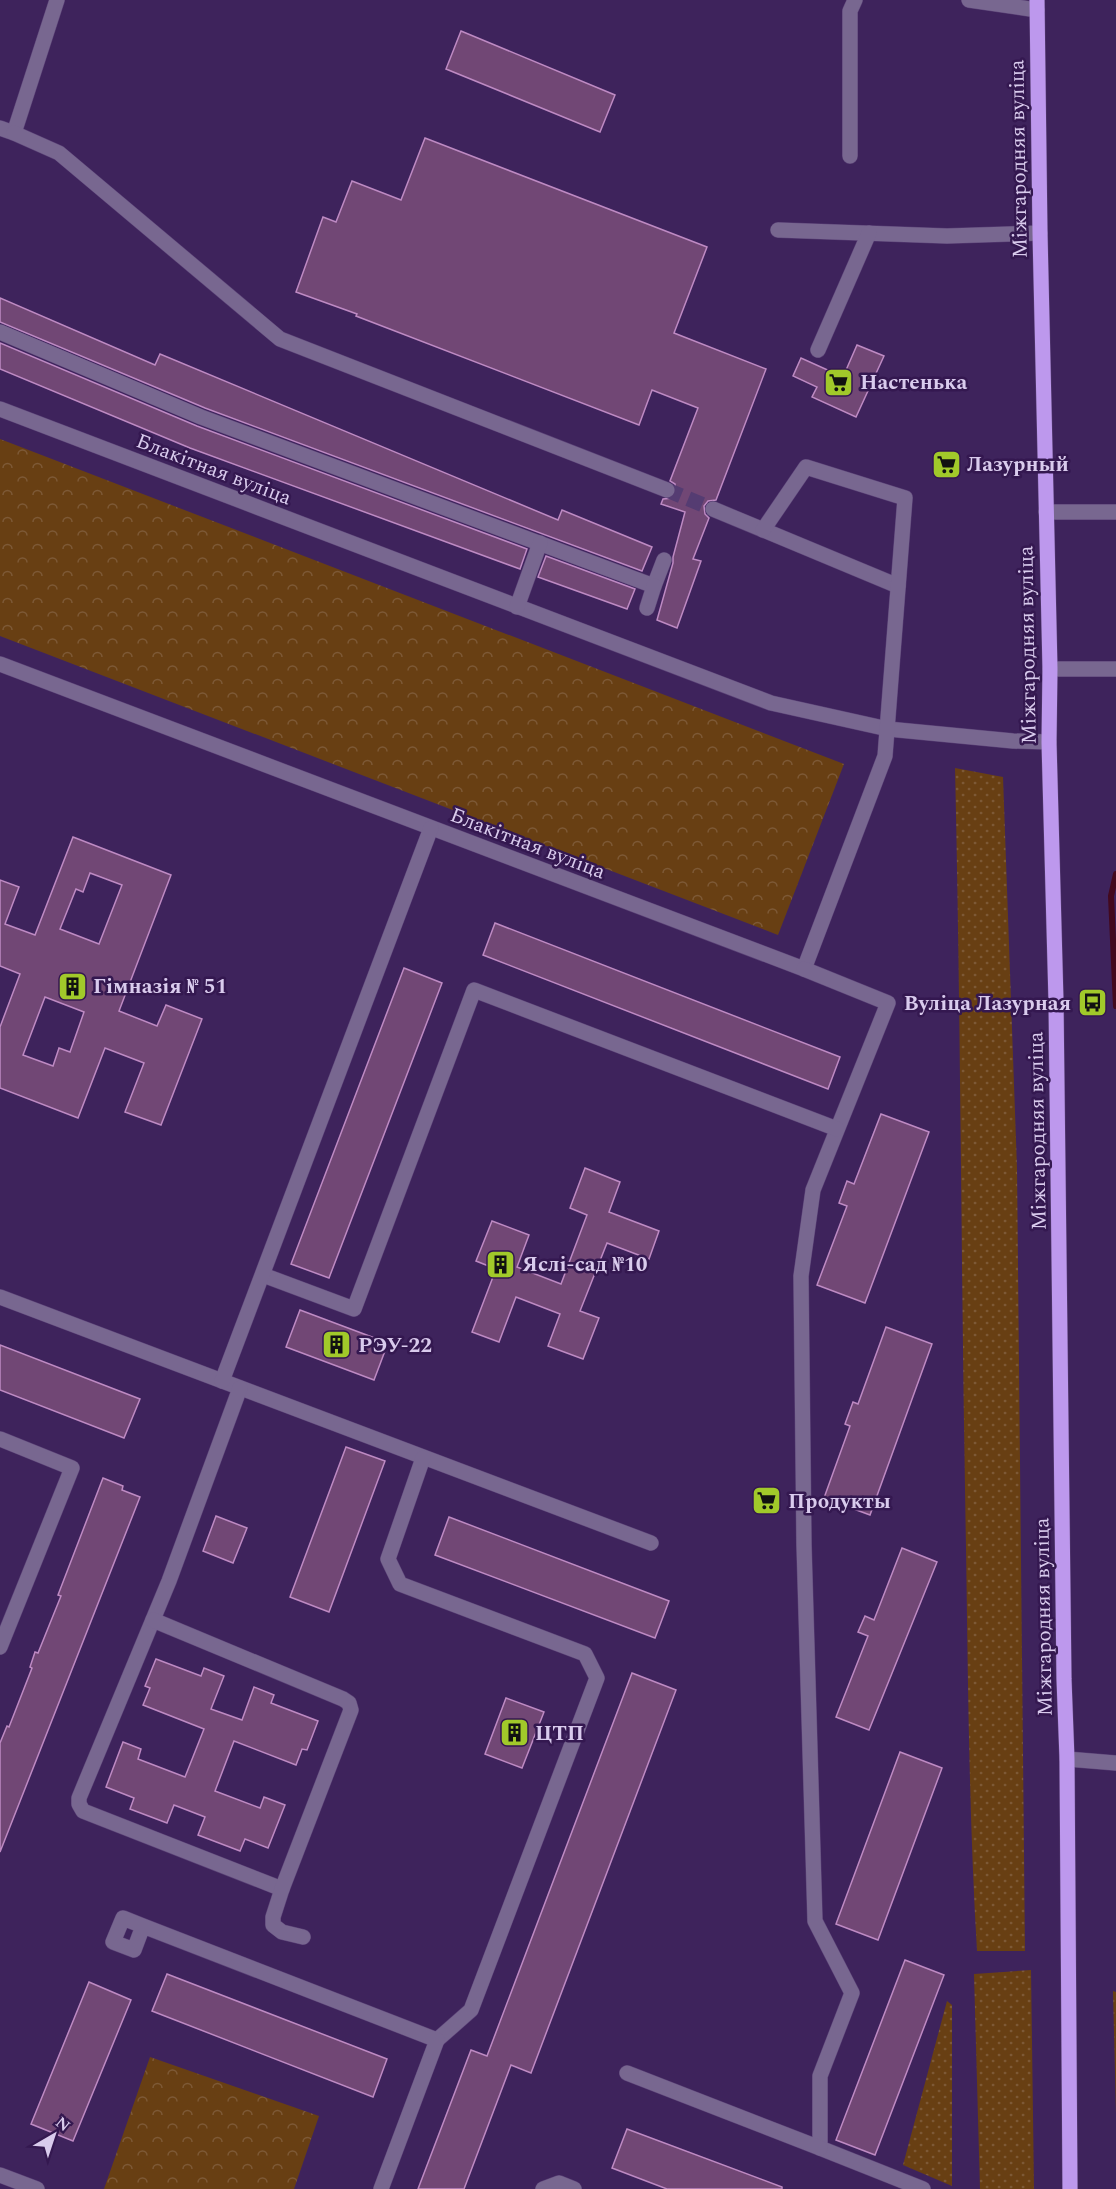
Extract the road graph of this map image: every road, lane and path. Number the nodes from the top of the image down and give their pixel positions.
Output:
1 (57, 0) edge
2 (855, 0) edge
3 (969, 0) edge
4 (1037, 5) edge
5 (7, 130) edge
6 (850, 156) dead end
7 (778, 230) dead end
8 (869, 233) junction
9 (1040, 233) junction
10 (0, 332) edge
11 (818, 350) dead end
12 (0, 409) edge
13 (667, 490) tunnel mouth
14 (712, 509) tunnel mouth
15 (1046, 512) junction
16 (1116, 512) edge
17 (763, 530) junction
18 (540, 543) junction
19 (664, 560) dead end
20 (654, 586) junction
21 (898, 586) junction
22 (518, 607) junction
23 (647, 608) dead end
24 (0, 664) edge
25 (1050, 669) junction
26 (1116, 669) edge
27 (888, 729) junction
28 (1049, 742) junction
29 (431, 828) junction
30 (804, 969) junction
31 (837, 1129) junction
32 (263, 1275) junction
33 (0, 1297) edge
34 (222, 1381) junction
35 (240, 1388) junction
36 (0, 1439) edge
37 (423, 1458) junction
38 (651, 1543) dead end
39 (153, 1620) junction
40 (0, 1647) edge
41 (1067, 1759) junction
42 (1116, 1763) edge
43 (282, 1889) junction
44 (143, 1926) dead end
45 (303, 1937) dead end
46 (437, 2040) junction
47 (627, 2073) dead end
48 (820, 2148) junction
49 (0, 2175) edge
50 (37, 2189) edge
51 (381, 2189) edge
52 (543, 2189) edge
53 (574, 2189) edge
54 (923, 2189) edge
55 (1070, 2189) edge

1 - 5 street
2 - 6 street
3 - 4 street
4 - 9 main road, Міжгародняя вуліца
5 - 13 street
7 - 8 street
8 - 9 street
8 - 11 street
9 - 15 main road, Міжгародняя вуліца
10 - 18 street
12 - 22 street, Блакітная вуліца
14 - 17 street
15 - 16 street
15 - 25 main road, Міжгародняя вуліца
17 - 21 street
17 - 21 street
18 - 20 street
18 - 22 street
19 - 20 street
20 - 23 street
21 - 27 street
22 - 27 street, Блакітная вуліца
24 - 29 street, Блакітная вуліца
25 - 26 street
25 - 28 main road, Міжгародняя вуліца
27 - 28 street, Блакітная вуліца
27 - 30 street
28 - 41 main road, Міжгародняя вуліца
29 - 30 street, Блакітная вуліца
29 - 32 street
30 - 31 street, Блакітная вуліца
31 - 32 street
31 - 48 street
32 - 34 street
33 - 34 street
34 - 35 street
35 - 37 street
35 - 39 street
36 - 40 street
37 - 38 street
37 - 46 street
39 - 43 street
39 - 43 street
41 - 42 street
41 - 55 main road, Міжгародняя вуліца
43 - 45 street
44 - 46 street
46 - 51 street
47 - 48 street
48 - 54 street
49 - 50 street
52 - 53 street

